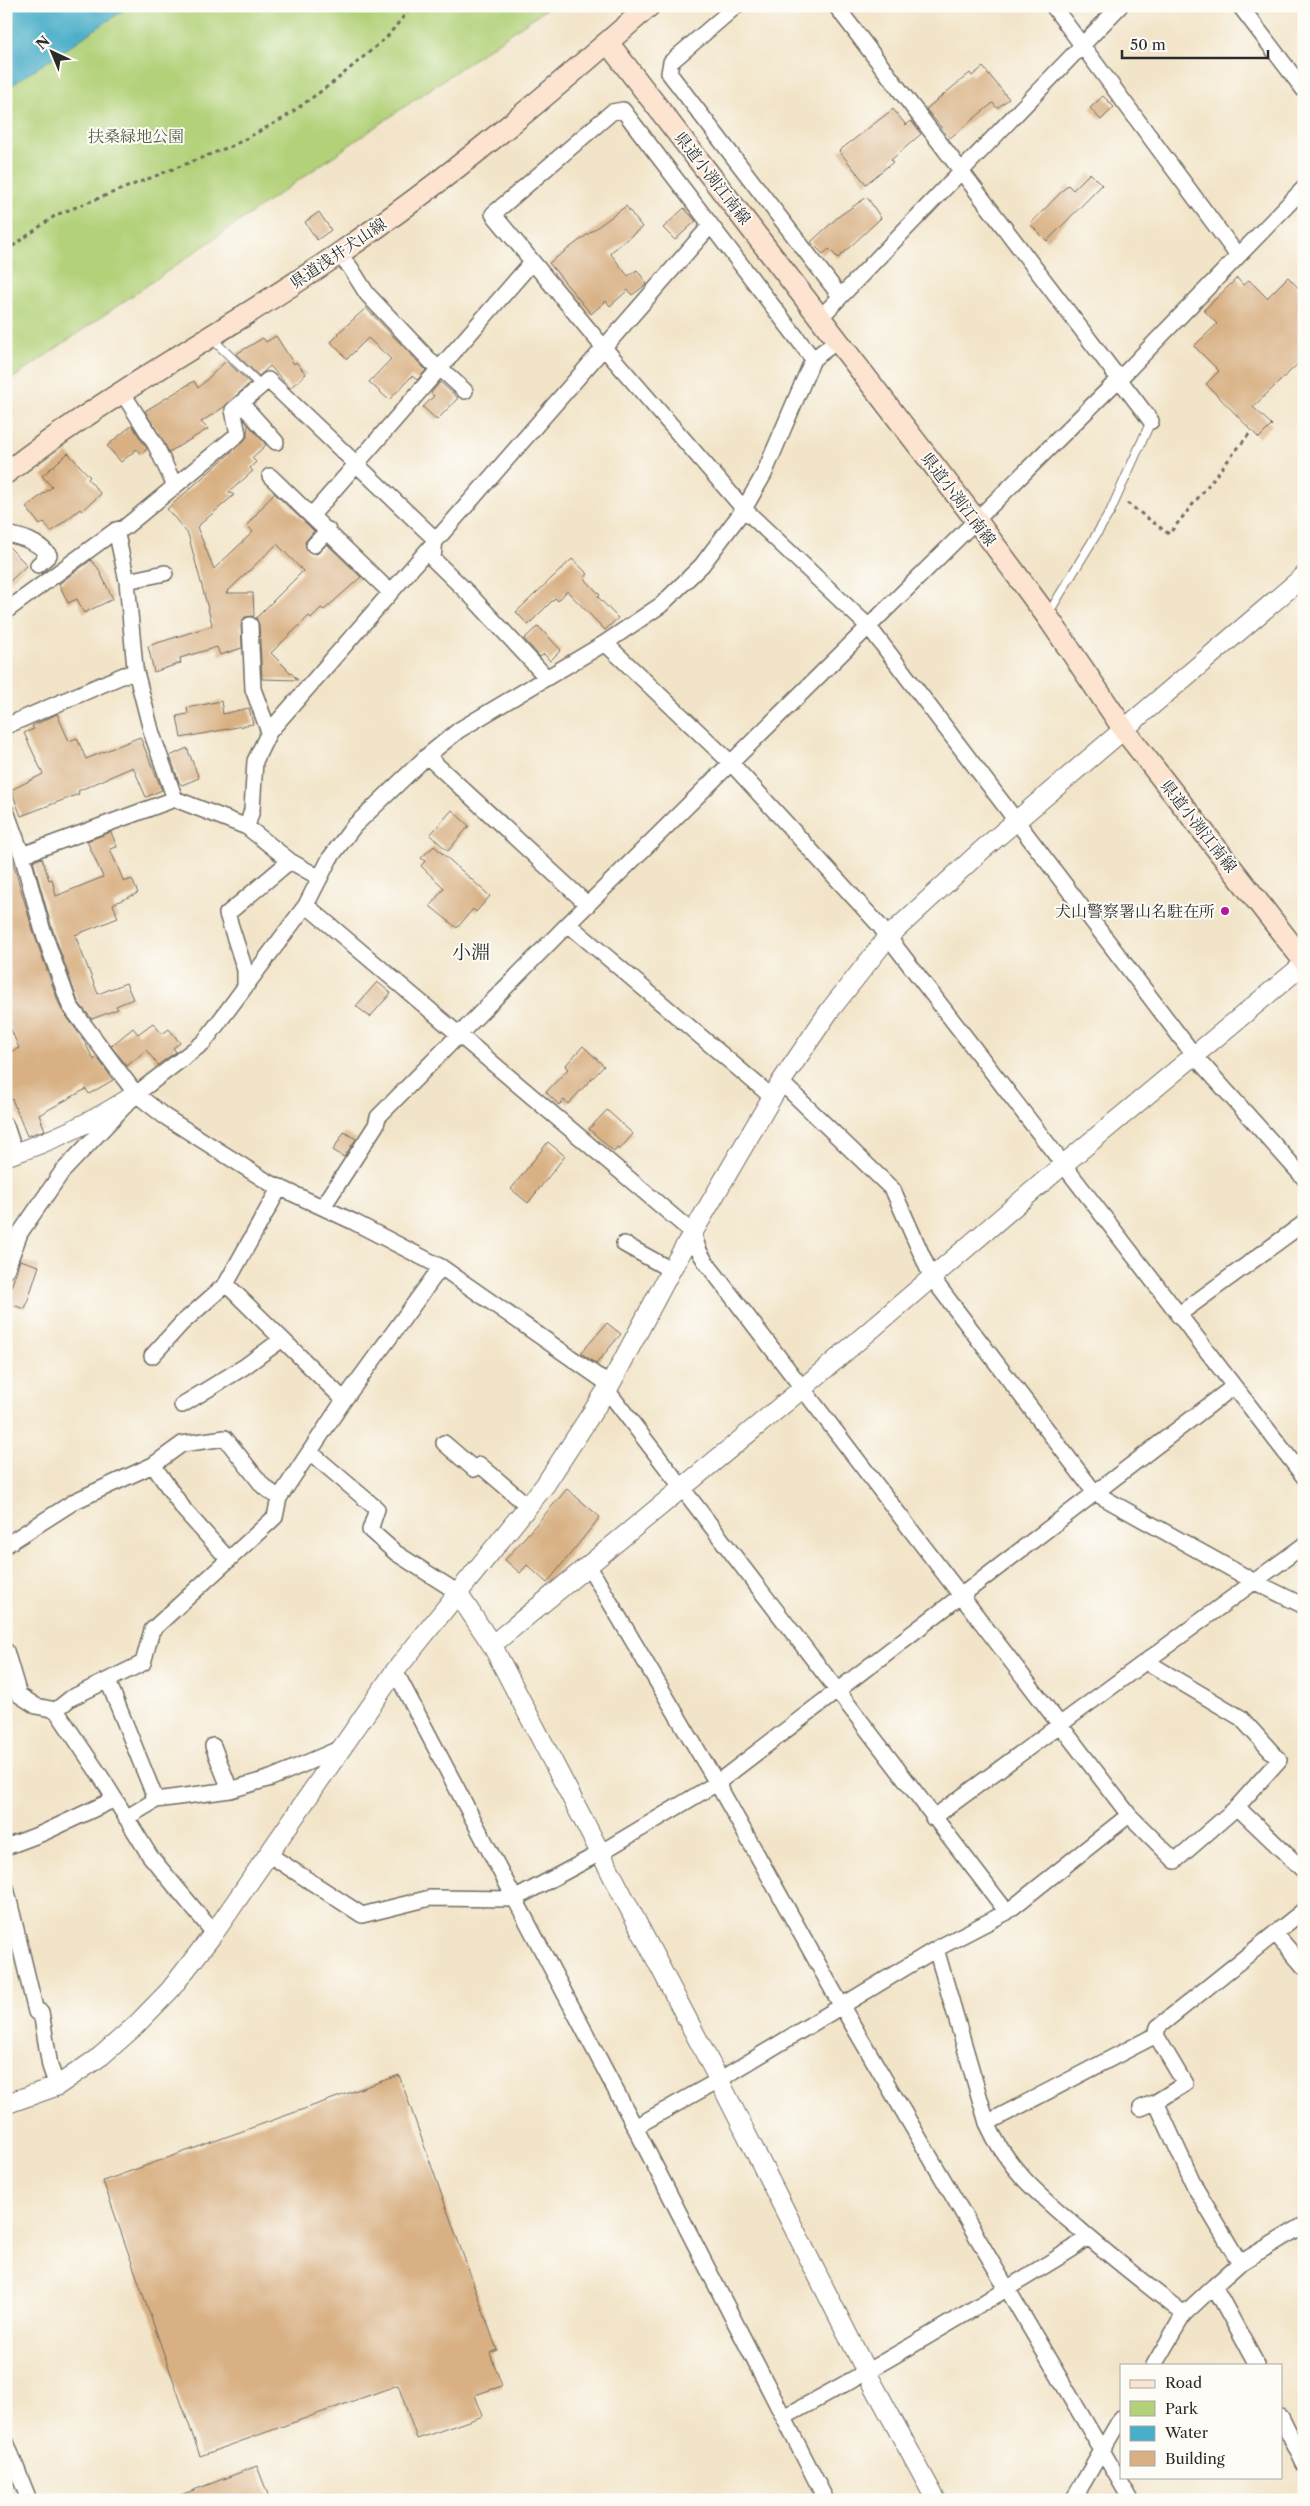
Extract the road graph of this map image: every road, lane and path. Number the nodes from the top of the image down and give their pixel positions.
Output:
1 (412, 6) edge
2 (650, 6) edge
3 (736, 6) edge
4 (836, 6) edge
5 (1053, 6) edge
6 (1120, 6) edge
7 (1240, 6) edge
8 (608, 43) junction
9 (1081, 45) junction
10 (1304, 90) edge
11 (960, 171) junction
12 (1304, 188) edge
13 (710, 226) junction
14 (6, 252) edge
15 (338, 255) junction
16 (1238, 256) junction
17 (532, 262) junction
18 (840, 296) junction
19 (820, 318) junction
20 (210, 336) junction
21 (837, 341) junction
22 (604, 348) junction
23 (813, 360) junction
24 (438, 368) junction
25 (1120, 378) junction
26 (261, 386) junction
27 (465, 391) dead end
28 (122, 392) junction
29 (241, 403) junction
30 (1151, 421) joint
31 (1250, 433) dead end
32 (276, 442) dead end
33 (356, 464) junction
34 (6, 472) edge
35 (270, 476) dead end
36 (175, 486) junction
37 (1116, 495) junction
38 (744, 508) junction
39 (312, 515) junction
40 (976, 520) junction
41 (116, 530) junction
42 (328, 530) junction
43 (6, 534) edge
44 (435, 539) junction
45 (314, 545) dead end
46 (38, 566) dead end
47 (165, 572) dead end
48 (1304, 576) edge
49 (126, 581) junction
50 (390, 592) junction
51 (6, 611) edge
52 (1047, 616) junction
53 (250, 626) dead end
54 (869, 627) junction
55 (605, 643) junction
56 (136, 672) junction
57 (547, 678) junction
58 (6, 726) edge
59 (1125, 731) junction
60 (269, 732) junction
61 (427, 756) junction
62 (731, 763) junction
63 (175, 799) junction
64 (6, 810) edge
65 (1018, 820) junction
66 (247, 827) junction
67 (22, 855) junction
68 (290, 861) junction
69 (320, 878) junction
70 (306, 904) junction
71 (588, 905) junction
72 (568, 924) junction
73 (888, 937) junction
74 (1304, 962) edge
75 (245, 986) junction
76 (460, 1036) junction
77 (1194, 1055) junction
78 (777, 1090) junction
79 (136, 1094) junction
80 (6, 1126) edge
81 (11, 1154) edge
82 (1064, 1164) junction
83 (1304, 1178) edge
84 (280, 1187) junction
85 (323, 1207) junction
86 (1304, 1223) edge
87 (693, 1233) junction
88 (624, 1244) dead end
89 (441, 1267) junction
90 (6, 1270) edge
91 (671, 1270) junction
92 (932, 1278) junction
93 (226, 1284) junction
94 (1178, 1315) junction
95 (281, 1340) junction
96 (152, 1356) dead end
97 (608, 1387) junction
98 (1233, 1387) junction
99 (803, 1388) junction
100 (344, 1400) junction
101 (182, 1405) dead end
102 (444, 1443) dead end
103 (310, 1452) junction
104 (154, 1465) junction
105 (1304, 1477) edge
106 (681, 1487) junction
107 (1095, 1493) junction
108 (278, 1498) junction
109 (528, 1506) junction
110 (6, 1545) edge
111 (1304, 1545) edge
112 (229, 1560) junction
113 (588, 1564) junction
114 (1255, 1582) junction
115 (458, 1592) junction
116 (962, 1597) junction
117 (1304, 1606) edge
118 (492, 1645) junction
119 (6, 1651) edge
120 (1147, 1662) junction
121 (395, 1671) junction
122 (108, 1681) junction
123 (836, 1690) junction
124 (56, 1710) junction
125 (1060, 1724) junction
126 (212, 1746) dead end
127 (339, 1749) junction
128 (717, 1783) junction
129 (230, 1790) junction
130 (115, 1799) junction
131 (156, 1800) junction
132 (1237, 1807) junction
133 (1129, 1814) junction
134 (126, 1818) junction
135 (933, 1818) junction
136 (6, 1847) edge
137 (268, 1854) junction
138 (600, 1854) junction
139 (1304, 1871) edge
140 (6, 1888) edge
141 (514, 1899) junction
142 (1304, 1910) edge
143 (1007, 1912) junction
144 (214, 1933) junction
145 (1275, 1933) junction
146 (936, 1949) junction
147 (1304, 1967) edge
148 (841, 2006) junction
149 (1156, 2036) junction
150 (719, 2080) junction
151 (57, 2086) junction
152 (1156, 2102) junction
153 (6, 2104) edge
154 (1141, 2108) dead end
155 (987, 2123) junction
156 (635, 2127) junction
157 (1304, 2225) edge
158 (1087, 2237) junction
159 (1240, 2262) junction
160 (1214, 2286) junction
161 (1007, 2288) junction
162 (1184, 2314) junction
163 (1155, 2364) edge
164 (1256, 2364) edge
165 (867, 2373) junction
166 (784, 2417) junction
167 (1282, 2419) edge
168 (1120, 2420) edge
169 (6, 2442) edge
170 (1102, 2450) junction
171 (1304, 2464) edge
172 (29, 2500) edge
173 (826, 2500) edge
174 (936, 2500) edge
175 (1073, 2500) edge
176 (1131, 2500) edge

1 - 14 path
2 - 8 main road, 県道浅井犬山線
3 - 18 street
4 - 11 street
5 - 9 street
6 - 9 street
7 - 10 street
8 - 15 main road, 県道浅井犬山線
8 - 19 main road, 県道小渕江南線
9 - 11 street
9 - 16 street
11 - 18 street
11 - 25 street
12 - 16 street
13 - 17 street
13 - 22 street
13 - 23 street
15 - 20 main road, 県道浅井犬山線
15 - 24 street
16 - 25 street
17 - 22 street
17 - 24 street
18 - 19 street
19 - 21 main road, 県道小渕江南線
20 - 26 lane
20 - 28 main road, 県道浅井犬山線
21 - 23 street
21 - 40 main road, 県道小渕江南線
22 - 38 street
22 - 44 street
23 - 38 street
24 - 27 street
24 - 33 street
25 - 30 street
25 - 40 street
26 - 29 street
26 - 33 street
28 - 34 main road, 県道浅井犬山線
28 - 36 street
29 - 32 street
29 - 36 street
30 - 37 lane
31 - 37 path
33 - 39 street
33 - 44 street
35 - 39 street
36 - 41 street
37 - 52 lane
38 - 54 street
38 - 55 street
39 - 42 street
40 - 52 main road, 県道小渕江南線
40 - 54 street
41 - 49 street
41 - 51 street
42 - 45 street
42 - 50 street
43 - 46 street
44 - 50 street
44 - 57 street
47 - 49 street
48 - 59 street
49 - 56 street
50 - 60 street
52 - 59 main road, 県道小渕江南線
53 - 60 street
54 - 62 street
54 - 65 street
55 - 57 street
55 - 62 street
56 - 58 street
56 - 63 street
57 - 61 street
59 - 65 street
59 - 74 main road, 県道小渕江南線
60 - 66 street
61 - 69 street
61 - 71 street
62 - 71 street
62 - 73 street
63 - 66 street
63 - 67 street
64 - 67 street
65 - 73 street
65 - 77 street
66 - 68 street
67 - 79 street
68 - 69 street
68 - 75 street
69 - 70 street
70 - 75 street
70 - 76 street
71 - 72 street
72 - 76 street
72 - 78 street
73 - 78 street
73 - 82 street
74 - 77 street
75 - 79 street
76 - 85 street
76 - 87 street
77 - 82 street
77 - 83 street
78 - 87 street
78 - 92 street
79 - 81 street
79 - 84 street
79 - 90 street
80 - 81 street
82 - 92 street
82 - 94 street
84 - 85 street
84 - 93 street
85 - 89 street
86 - 94 street
87 - 91 street
87 - 99 street
88 - 91 street
89 - 97 street
89 - 100 street
91 - 97 street
92 - 99 street
92 - 107 street
93 - 95 street
93 - 96 street
94 - 98 street
95 - 100 street
95 - 101 street
97 - 106 street
97 - 109 street
98 - 105 street
98 - 107 street
99 - 106 street
99 - 116 street
100 - 103 street
102 - 109 street
103 - 108 street
103 - 115 street
104 - 108 street
104 - 110 street
104 - 112 street
106 - 113 street
106 - 123 street
107 - 114 street
107 - 116 street
108 - 112 street
109 - 115 street
111 - 114 street
112 - 122 street
113 - 118 street
113 - 128 street
114 - 117 street
114 - 120 street
115 - 118 street
115 - 121 street
116 - 123 street
116 - 125 street
118 - 138 street
119 - 124 street
120 - 125 street
120 - 132 street
121 - 127 street
121 - 141 street
122 - 124 street
122 - 131 street
123 - 128 street
123 - 135 street
124 - 130 street
125 - 133 street
125 - 135 street
126 - 129 street
127 - 129 street
127 - 137 street
128 - 138 street
128 - 148 street
129 - 131 street
130 - 134 street
130 - 136 street
131 - 134 street
132 - 133 street
132 - 139 street
133 - 143 street
134 - 144 street
135 - 143 street
137 - 141 street
137 - 144 street
138 - 141 street
138 - 150 street
140 - 151 street
141 - 156 street
142 - 145 street
143 - 146 street
144 - 151 street
145 - 147 street
145 - 149 street
146 - 148 street
146 - 155 street
148 - 150 street
148 - 161 street
149 - 152 street
149 - 155 street
150 - 156 street
150 - 165 street
151 - 153 street
152 - 154 street
152 - 159 street
155 - 158 street
156 - 166 street
157 - 159 street
158 - 161 street
158 - 162 street
159 - 160 street
160 - 162 street
160 - 164 street
161 - 165 street
161 - 170 street
162 - 163 street
165 - 166 street
165 - 174 street
166 - 173 street
167 - 171 street
168 - 170 street
169 - 172 street
170 - 175 street
170 - 176 street

